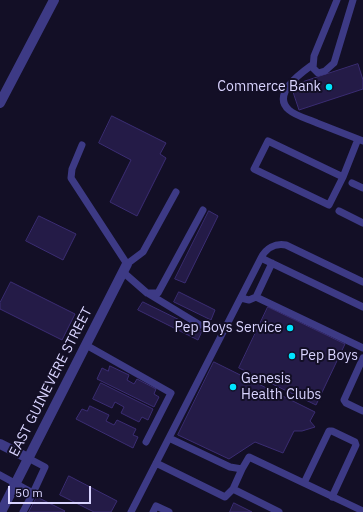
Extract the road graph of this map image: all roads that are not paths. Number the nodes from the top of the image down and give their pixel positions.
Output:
1 (54, 0) edge
2 (337, 0) edge
3 (353, 0) edge
4 (312, 65) junction
5 (0, 103) edge
6 (361, 140) edge
7 (82, 145) dead end
8 (343, 177) junction
9 (352, 183) dead end
10 (363, 188) edge
11 (176, 192) dead end
12 (203, 210) dead end
13 (339, 211) dead end
14 (363, 223) edge
15 (261, 258) junction
16 (272, 263) junction
17 (125, 268) junction
18 (363, 282) edge
19 (147, 293) junction
20 (256, 297) junction
21 (241, 298) junction
22 (363, 307) edge
23 (200, 325) dead end
24 (86, 345) junction
25 (363, 348) edge
26 (363, 358) edge
27 (363, 411) edge
28 (169, 438) junction
29 (146, 442) dead end
30 (0, 444) edge
31 (28, 458) junction
32 (156, 463) junction
33 (242, 469) junction
34 (0, 475) edge
35 (16, 483) junction
36 (304, 484) junction
37 (233, 489) junction
38 (33, 493) junction
39 (332, 497) junction
40 (363, 511) edge
41 (1, 512) edge
42 (23, 512) edge
43 (130, 512) edge
44 (153, 512) edge
45 (169, 512) edge
46 (280, 512) edge

1 - 5 street
2 - 4 lane
3 - 4 lane
4 - 6 lane
6 - 8 lane
7 - 17 lane
8 - 8 lane
9 - 10 lane
11 - 17 lane
12 - 19 lane
13 - 14 lane
15 - 16 lane
15 - 18 lane
15 - 21 lane
16 - 20 lane
16 - 22 lane
17 - 19 lane
17 - 24 street, EAST GUINEVERE STREET
19 - 23 lane
20 - 21 lane
20 - 25 lane
21 - 28 lane
24 - 29 lane
24 - 31 street, EAST GUINEVERE STREET
26 - 27 lane
28 - 32 lane
28 - 33 lane
30 - 31 street
31 - 35 street, EAST GUINEVERE STREET
31 - 38 lane
32 - 37 lane
32 - 43 lane
33 - 36 lane
33 - 37 lane
34 - 35 lane
35 - 38 lane
35 - 41 street, EAST GUINEVERE STREET
36 - 39 lane
36 - 39 lane
37 - 46 lane
38 - 42 lane
39 - 40 lane
44 - 45 lane

